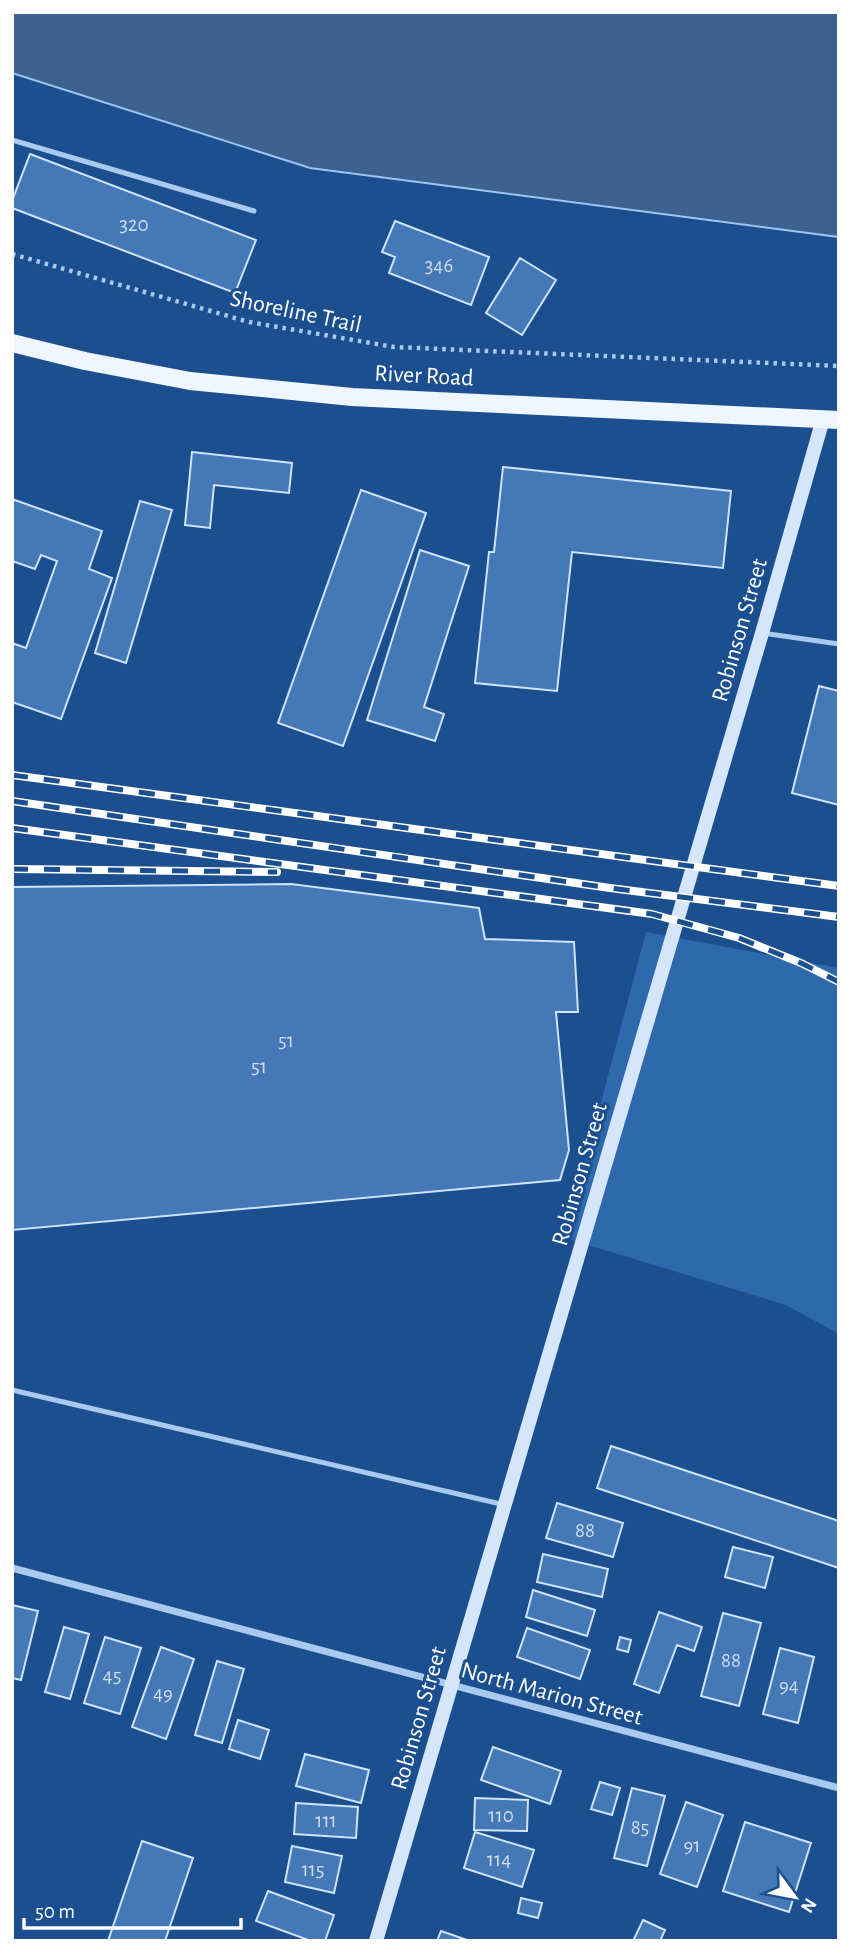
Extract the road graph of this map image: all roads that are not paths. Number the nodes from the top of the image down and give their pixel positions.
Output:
1 (12, 140) edge
2 (254, 211) dead end
3 (12, 342) edge
4 (831, 420) edge
5 (762, 633) junction
6 (839, 644) edge
7 (12, 1390) edge
8 (505, 1505) junction
9 (12, 1568) edge
10 (451, 1686) junction
11 (839, 1788) edge
12 (376, 1941) edge

1 - 2 lane
3 - 4 main road, River Road
4 - 5 street, Robinson Street
5 - 6 lane
5 - 8 street, Robinson Street
7 - 8 lane
8 - 10 street, Robinson Street
9 - 10 street, North Marion Street
10 - 11 street, North Marion Street
10 - 12 street, Robinson Street

